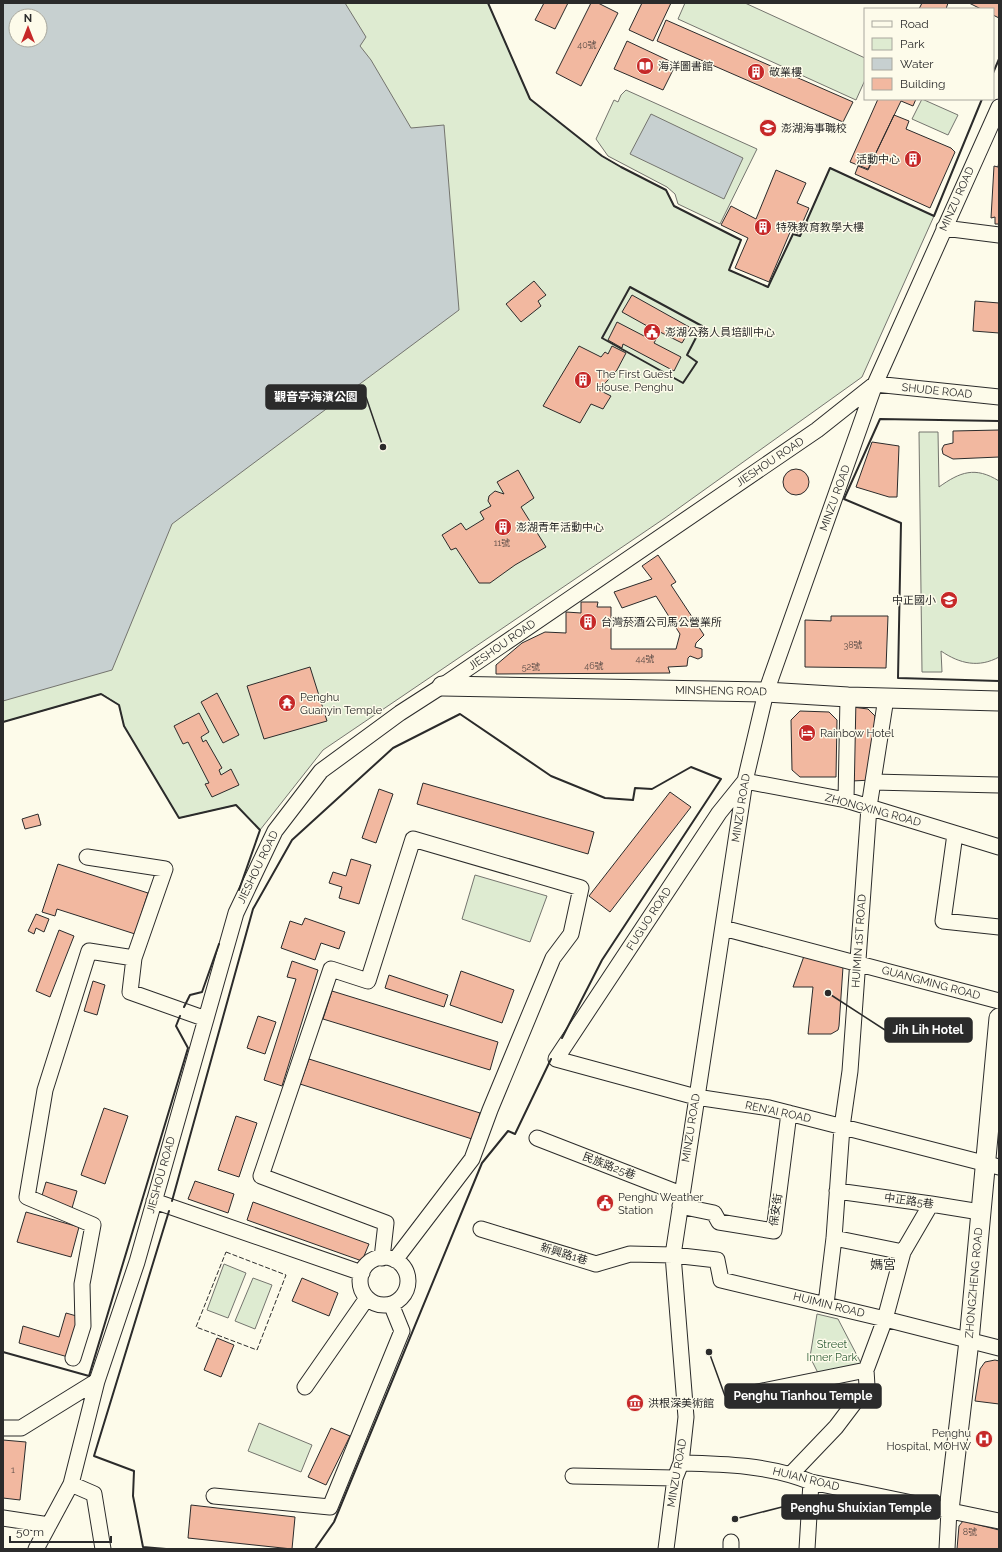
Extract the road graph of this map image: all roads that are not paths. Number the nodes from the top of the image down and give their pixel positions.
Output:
1 (999, 106) edge
2 (944, 228) junction
3 (999, 235) edge
4 (875, 384) junction
5 (999, 397) edge
6 (442, 686) junction
7 (766, 692) junction
8 (848, 697) junction
9 (886, 698) junction
10 (999, 701) edge
11 (744, 781) junction
12 (874, 782) junction
13 (999, 785) edge
14 (846, 800) junction
15 (869, 807) junction
16 (955, 834) junction
17 (999, 847) edge
18 (87, 856) dead end
19 (999, 927) edge
20 (723, 928) junction
21 (134, 958) junction
22 (857, 962) junction
23 (999, 1001) edge
24 (999, 1018) edge
25 (206, 1019) junction
26 (556, 1059) joint
27 (996, 1078) edge
28 (696, 1097) junction
29 (789, 1113) junction
30 (842, 1127) junction
31 (537, 1138) dead end
32 (992, 1165) edge
33 (837, 1191) junction
34 (680, 1200) junction
35 (154, 1201) junction
36 (931, 1204) junction
37 (980, 1212) junction
38 (481, 1229) dead end
39 (834, 1238) junction
40 (903, 1252) junction
41 (673, 1255) junction
42 (388, 1259) junction
43 (362, 1273) junction
44 (367, 1298) junction
45 (391, 1304) junction
46 (826, 1304) junction
47 (885, 1319) junction
48 (969, 1341) junction
49 (999, 1348) edge
50 (74, 1358) dead end
51 (866, 1370) junction
52 (97, 1381) junction
53 (305, 1387) dead end
54 (743, 1395) dead end
55 (3, 1428) edge
56 (681, 1463) junction
57 (792, 1474) junction
58 (573, 1476) dead end
59 (675, 1478) junction
60 (812, 1482) junction
61 (71, 1484) junction
62 (214, 1496) dead end
63 (949, 1510) junction
64 (3, 1518) edge
65 (999, 1521) edge
66 (49, 1525) junction
67 (36, 1549) edge
68 (104, 1549) edge
69 (666, 1549) edge
70 (807, 1549) edge
71 (948, 1549) edge

1 - 2 street, MINZU ROAD
2 - 3 street
2 - 4 street, MINZU ROAD
4 - 5 street, SHUDE ROAD
4 - 6 street, JIESHOU ROAD
4 - 7 street, MINZU ROAD
6 - 7 main road, MINSHENG ROAD
6 - 25 street, JIESHOU ROAD
7 - 8 main road, MINSHENG ROAD
7 - 11 street, MINZU ROAD
8 - 9 main road, MINSHENG ROAD
8 - 14 street
9 - 10 main road, MINSHENG ROAD
9 - 12 street, HUIMIN 1ST ROAD
11 - 14 street, ZHONGXING ROAD
11 - 20 street, MINZU ROAD
11 - 26 street, FUGUO ROAD
12 - 13 street
12 - 15 street, HUIMIN 1ST ROAD
14 - 15 street, ZHONGXING ROAD
15 - 16 street, ZHONGXING ROAD
15 - 22 street, HUIMIN 1ST ROAD
16 - 17 street, ZHONGXING ROAD
16 - 19 street
18 - 21 street
20 - 22 street, GUANGMING ROAD
20 - 28 street, MINZU ROAD
21 - 25 street
21 - 50 street
22 - 23 street, GUANGMING ROAD
22 - 30 street, HUIMIN 1ST ROAD
24 - 27 main road, ZHONGZHENG ROAD
25 - 35 street, JIESHOU ROAD
26 - 28 street, REN'AI ROAD
27 - 32 main road, ZHONGZHENG ROAD
28 - 29 street, REN'AI ROAD
28 - 34 street, MINZU ROAD
29 - 30 street, REN'AI ROAD
29 - 34 street, 保安街
30 - 32 street, REN'AI ROAD
30 - 33 street, HUIMIN 1ST ROAD
31 - 34 street, 民族路25巷
32 - 37 main road, ZHONGZHENG ROAD
33 - 36 street, 中正路5巷
33 - 39 street, HUIMIN 1ST ROAD
34 - 41 street, MINZU ROAD
35 - 43 street
35 - 52 street, JIESHOU ROAD
36 - 37 street, 中正路5巷
36 - 40 street
37 - 48 main road, ZHONGZHENG ROAD
38 - 41 street, 新興路1巷
39 - 40 street
39 - 46 street, HUIMIN 1ST ROAD
40 - 47 street
41 - 46 street, HUIMIN ROAD
41 - 56 street, MINZU ROAD
42 - 42 street
42 - 43 street
42 - 45 street
43 - 44 street
44 - 45 street
44 - 53 street
45 - 62 street
46 - 47 street, HUIMIN ROAD
47 - 48 street, HUIMIN ROAD
47 - 51 street
48 - 49 street, HUIMIN ROAD
48 - 63 main road, ZHONGZHENG ROAD
51 - 54 street
51 - 57 street
52 - 55 street
52 - 61 street, JIESHOU ROAD
56 - 57 street, HUIAN ROAD
56 - 59 street, MINZU ROAD
57 - 60 street, HUIAN ROAD
58 - 59 street
59 - 69 street, MINZU ROAD
60 - 63 street, HUIAN ROAD
60 - 70 street
61 - 66 street, JIESHOU ROAD
61 - 68 street
63 - 65 street, HUIAN ROAD
63 - 71 street, ZHONGZHENG ROAD
64 - 66 street
66 - 67 street, JIESHOU ROAD

